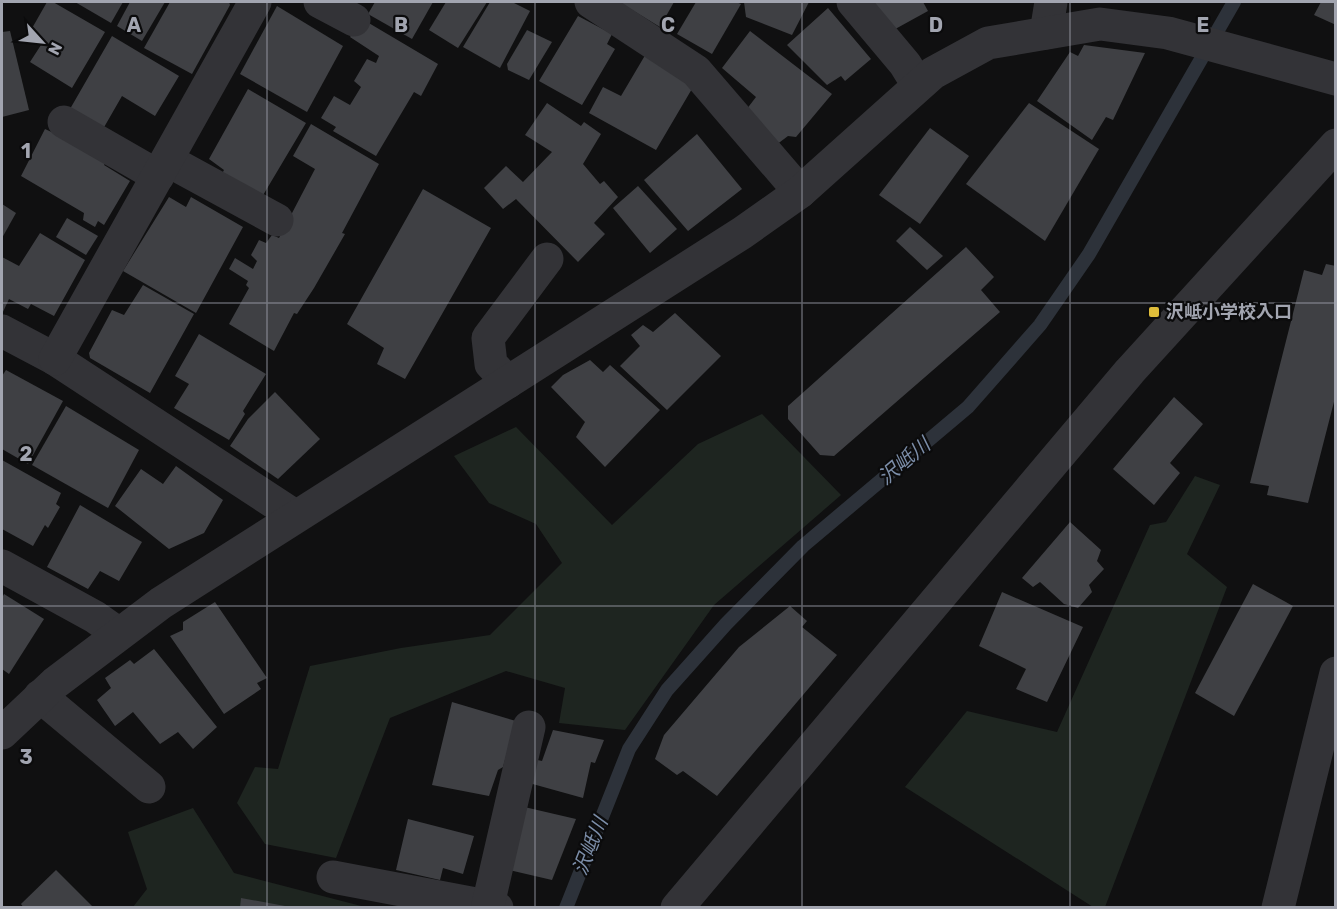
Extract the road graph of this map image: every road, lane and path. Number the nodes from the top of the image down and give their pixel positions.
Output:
1 (255, 2) edge
2 (320, 2) edge
3 (591, 2) edge
4 (852, 2) edge
5 (1048, 17) edge
6 (354, 20) dead end
7 (1335, 79) edge
8 (918, 85) junction
9 (64, 122) dead end
10 (1335, 145) edge
11 (162, 168) junction
12 (800, 192) junction
13 (277, 220) dead end
14 (548, 258) dead end
15 (2, 331) edge
16 (55, 359) junction
17 (507, 382) junction
18 (295, 516) junction
19 (2, 566) edge
20 (119, 634) junction
21 (1335, 673) edge
22 (16, 712) edge
23 (529, 727) dead end
24 (149, 787) dead end
25 (333, 877) dead end
26 (493, 906) edge
27 (678, 908) edge
28 (1278, 908) edge

1 - 11 street
2 - 6 street
3 - 12 street
4 - 8 street
5 - 7 street
5 - 8 street
8 - 12 street
9 - 11 street
10 - 27 street
11 - 13 street
11 - 16 street
12 - 17 street
14 - 17 street
15 - 16 street
16 - 18 street
17 - 18 street
18 - 20 street
19 - 20 street
20 - 22 street
21 - 28 street
22 - 24 street
23 - 26 street
25 - 26 street

